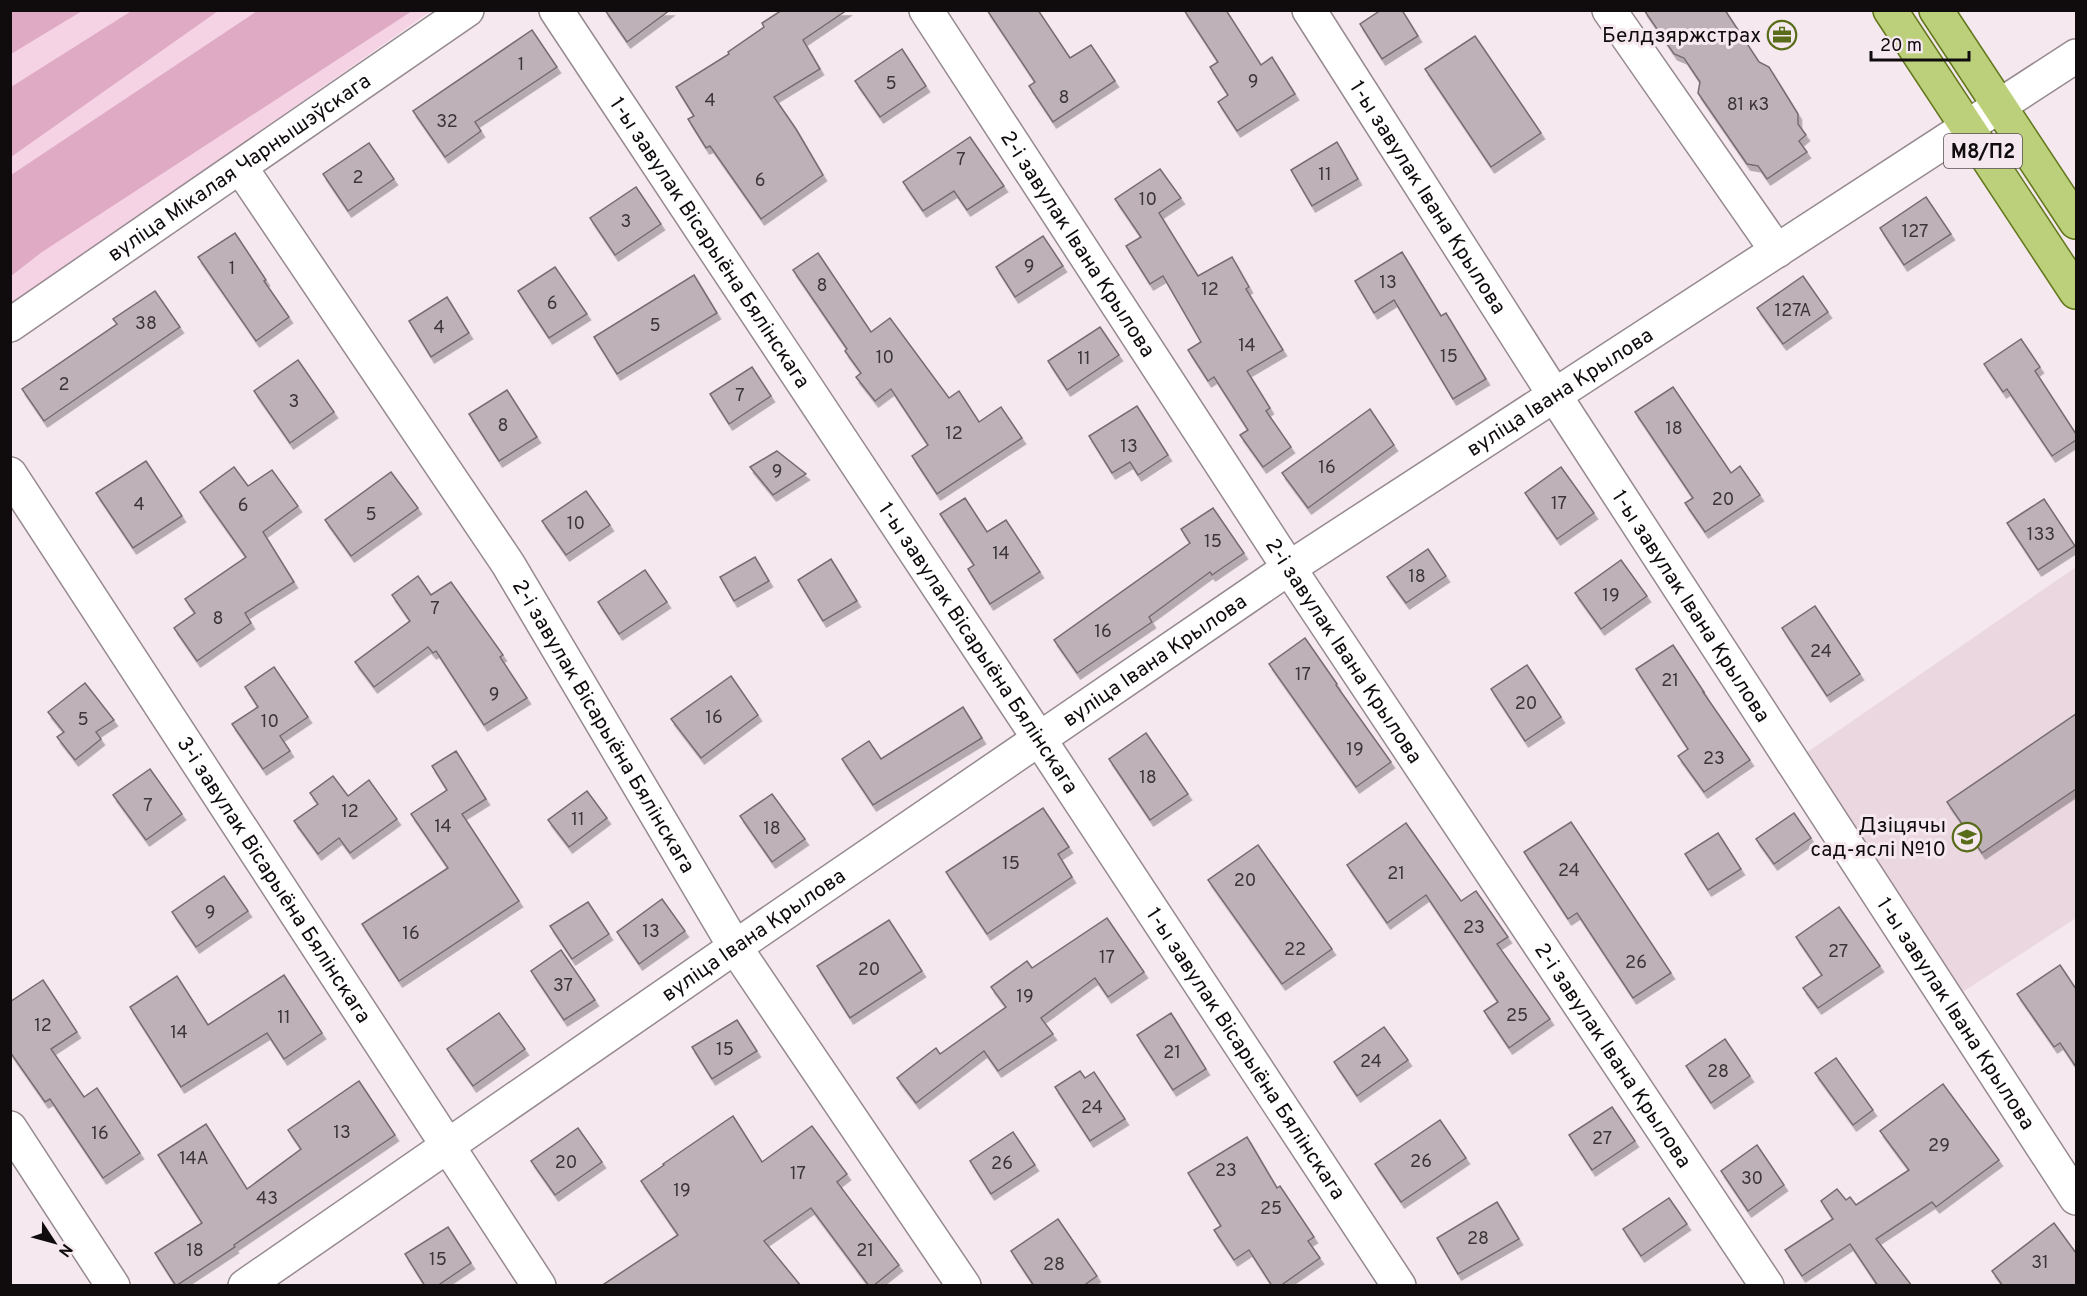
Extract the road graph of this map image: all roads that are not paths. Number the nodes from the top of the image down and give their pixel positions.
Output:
1 (467, 10) edge
2 (556, 10) edge
3 (926, 10) edge
4 (1309, 10) edge
5 (1609, 10) edge
6 (1890, 10) edge
7 (1936, 10) edge
8 (2076, 56) edge
9 (2000, 107) junction
10 (1967, 127) junction
11 (241, 168) junction
12 (2076, 222) edge
13 (1777, 251) junction
14 (2076, 292) edge
15 (10, 326) edge
16 (1555, 396) junction
17 (10, 474) edge
18 (1289, 568) junction
19 (1040, 740) junction
20 (735, 947) junction
21 (10, 1128) edge
22 (447, 1145) junction
23 (2076, 1198) edge
24 (113, 1286) edge
25 (245, 1286) edge
26 (539, 1286) edge
27 (964, 1286) edge
28 (1399, 1286) edge
29 (1767, 1286) edge

1 - 11 street, вуліца Мікалая Чарнышэўскага
2 - 19 street, 1-ы завулак Вісарыёна Бялінскага
3 - 18 street, 2-і завулак Івана Крылова
4 - 16 street, 1-ы завулак Івана Крылова
5 - 13 street
6 - 10 main road, М8/П2
7 - 9 main road, М8/П2
8 - 9 street, вуліца Івана Крылова
9 - 10 street, вуліца Івана Крылова
9 - 12 main road, М8/П2
10 - 13 street, вуліца Івана Крылова
10 - 14 main road, М8/П2
11 - 15 street, вуліца Мікалая Чарнышэўскага
11 - 20 street, 2-і завулак Вісарыёна Бялінскага
13 - 16 street, вуліца Івана Крылова
16 - 18 street, вуліца Івана Крылова
16 - 23 street, 1-ы завулак Івана Крылова
17 - 22 street, 3-і завулак Вісарыёна Бялінскага
18 - 19 street, вуліца Івана Крылова
18 - 29 street, 2-і завулак Івана Крылова
19 - 20 street, вуліца Івана Крылова
19 - 28 street, 1-ы завулак Вісарыёна Бялінскага
20 - 22 street, вуліца Івана Крылова
20 - 27 street, 2-і завулак Вісарыёна Бялінскага
21 - 24 street
22 - 25 street, вуліца Івана Крылова
22 - 26 street, 3-і завулак Вісарыёна Бялінскага

